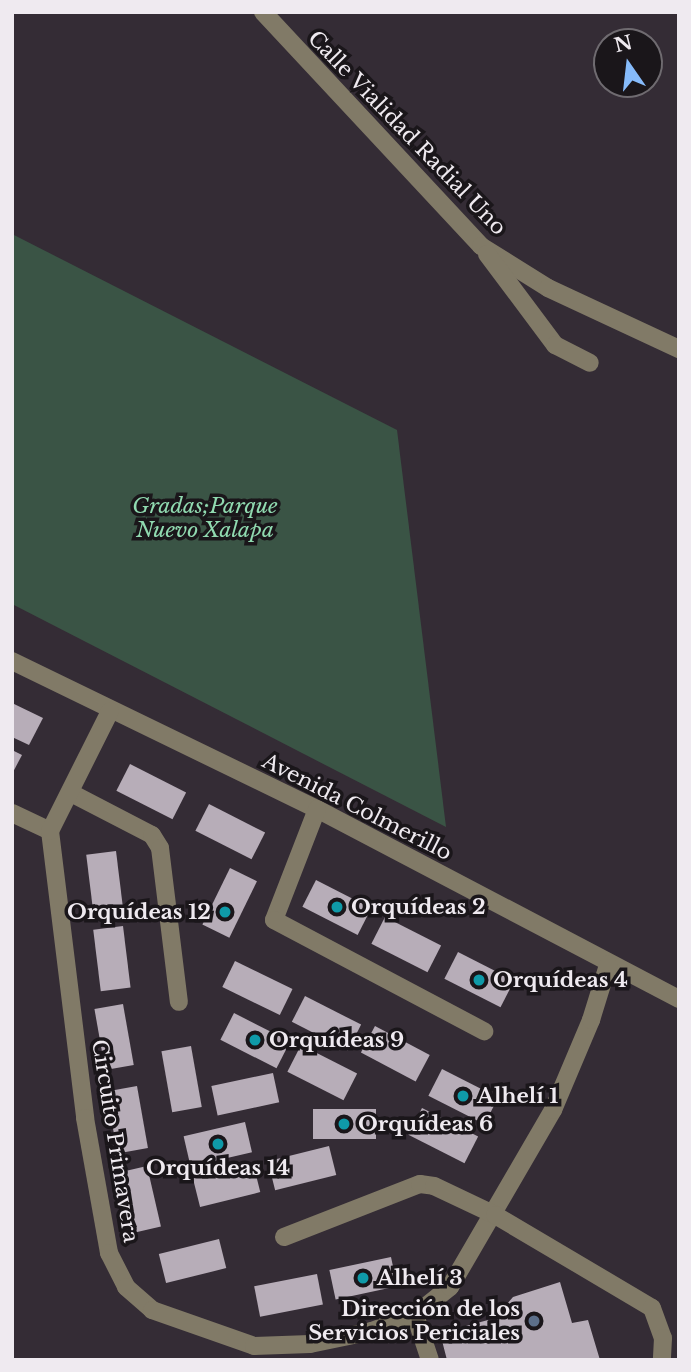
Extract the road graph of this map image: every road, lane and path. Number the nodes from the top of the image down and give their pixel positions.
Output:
1 (263, 12) edge
2 (481, 246) junction
3 (679, 349) edge
4 (590, 363) dead end
5 (12, 661) edge
6 (110, 711) junction
7 (71, 793) junction
8 (317, 809) junction
9 (12, 813) edge
10 (50, 831) junction
11 (608, 965) junction
12 (679, 999) edge
13 (179, 1002) dead end
14 (484, 1031) dead end
15 (495, 1215) junction
16 (284, 1237) dead end
17 (415, 1315) junction
18 (430, 1360) edge
19 (662, 1360) edge

1 - 2 street, Calle Vialidad Radial Uno
2 - 3 street, Calle Vialidad Radial Uno
2 - 4 street
5 - 6 street, Avenida Colmerillo
6 - 7 street
6 - 8 street, Avenida Colmerillo
7 - 10 street
7 - 13 street
8 - 11 street, Avenida Colmerillo
8 - 14 street
9 - 10 street
10 - 17 street, Circuito Primavera
11 - 12 street, Avenida Colmerillo
11 - 15 street, Circuito Primavera
15 - 16 street
15 - 17 street, Circuito Primavera
15 - 19 street
17 - 18 street

